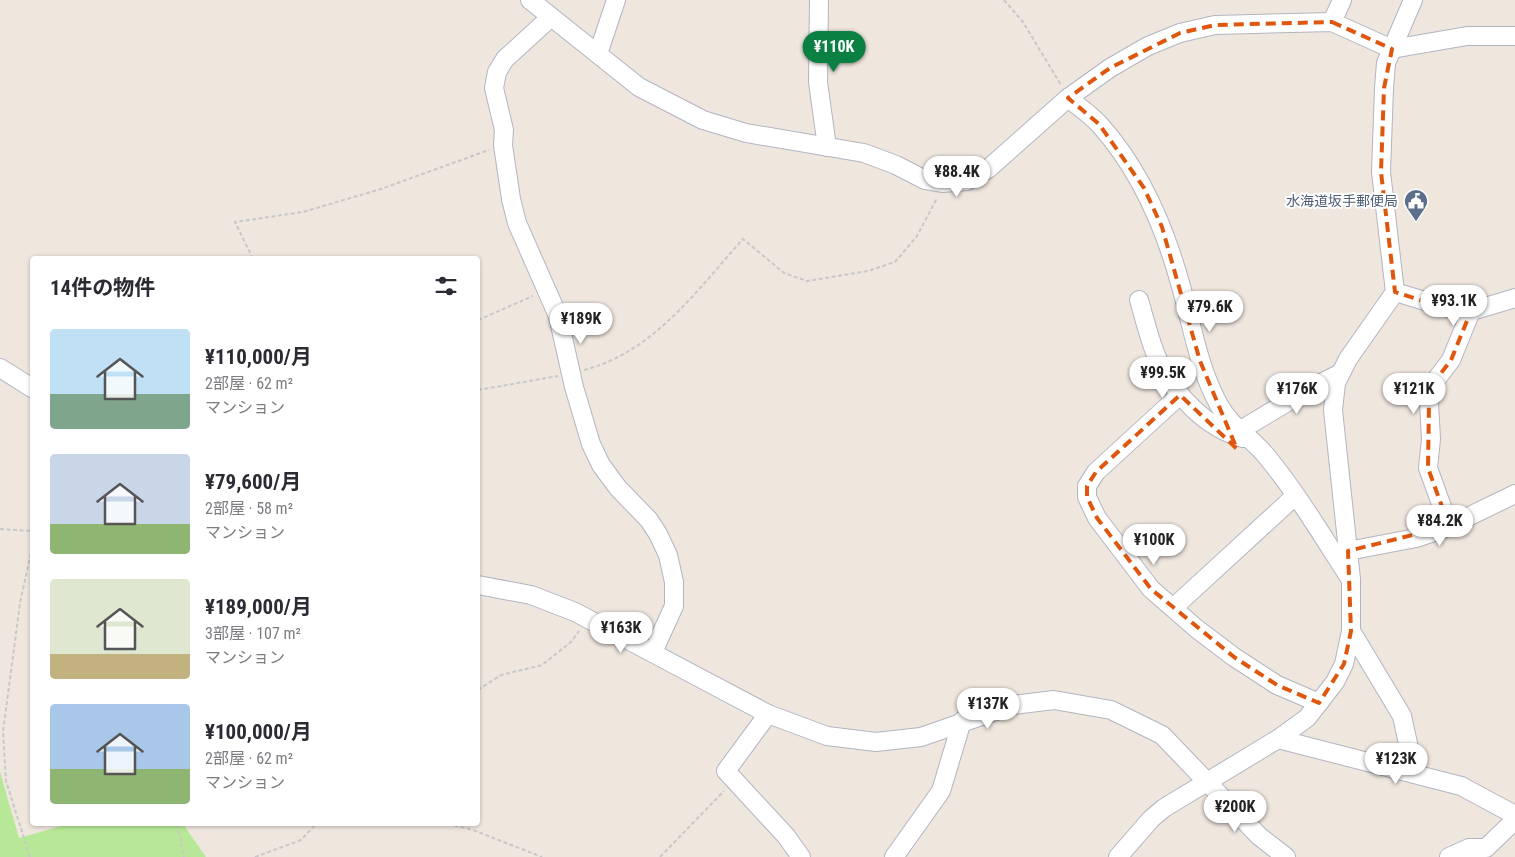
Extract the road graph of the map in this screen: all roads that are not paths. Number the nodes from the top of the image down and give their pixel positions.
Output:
1 (616, 0) edge
2 (819, 0) edge
3 (1342, 0) edge
4 (1414, 0) edge
5 (541, 6) edge
6 (1332, 22) junction
7 (1515, 36) edge
8 (1392, 49) junction
9 (598, 54) junction
10 (1068, 98) junction
11 (827, 147) junction
12 (1395, 292) junction
13 (1515, 298) edge
14 (1139, 300) dead end
15 (1471, 311) junction
16 (0, 368) edge
17 (1341, 373) junction
18 (30, 387) edge
19 (1180, 395) junction
20 (1244, 435) junction
21 (1515, 494) edge
22 (1295, 496) junction
23 (1449, 526) junction
24 (1348, 551) junction
25 (1351, 579) junction
26 (480, 585) edge
27 (1173, 608) junction
28 (1351, 631) junction
29 (652, 652) junction
30 (1319, 704) junction
31 (768, 714) junction
32 (962, 721) junction
33 (1278, 738) junction
34 (1406, 770) junction
35 (1209, 781) junction
36 (1515, 815) edge
37 (1515, 820) edge
38 (801, 857) edge
39 (894, 857) edge
40 (1118, 857) edge
41 (1286, 857) edge
42 (1449, 857) edge

1 - 9 street
2 - 11 street
3 - 6 street
4 - 8 street
5 - 9 street
5 - 29 street
6 - 8 street
6 - 10 street
7 - 8 street
8 - 12 street
9 - 11 street
10 - 11 street
10 - 20 street
12 - 15 street
12 - 17 street
13 - 15 street
14 - 19 street
15 - 23 street
16 - 18 street
17 - 20 street
17 - 24 street
19 - 20 street
19 - 27 street
20 - 22 street
21 - 23 street
22 - 25 street
22 - 27 street
23 - 24 street
24 - 25 street
25 - 28 street
26 - 29 street
27 - 30 street
28 - 30 street
28 - 34 street
29 - 31 street
30 - 33 street
31 - 32 street
31 - 38 street
32 - 35 street
32 - 39 street
33 - 34 street
33 - 35 street
34 - 36 street
35 - 40 street
35 - 41 street
37 - 42 street

